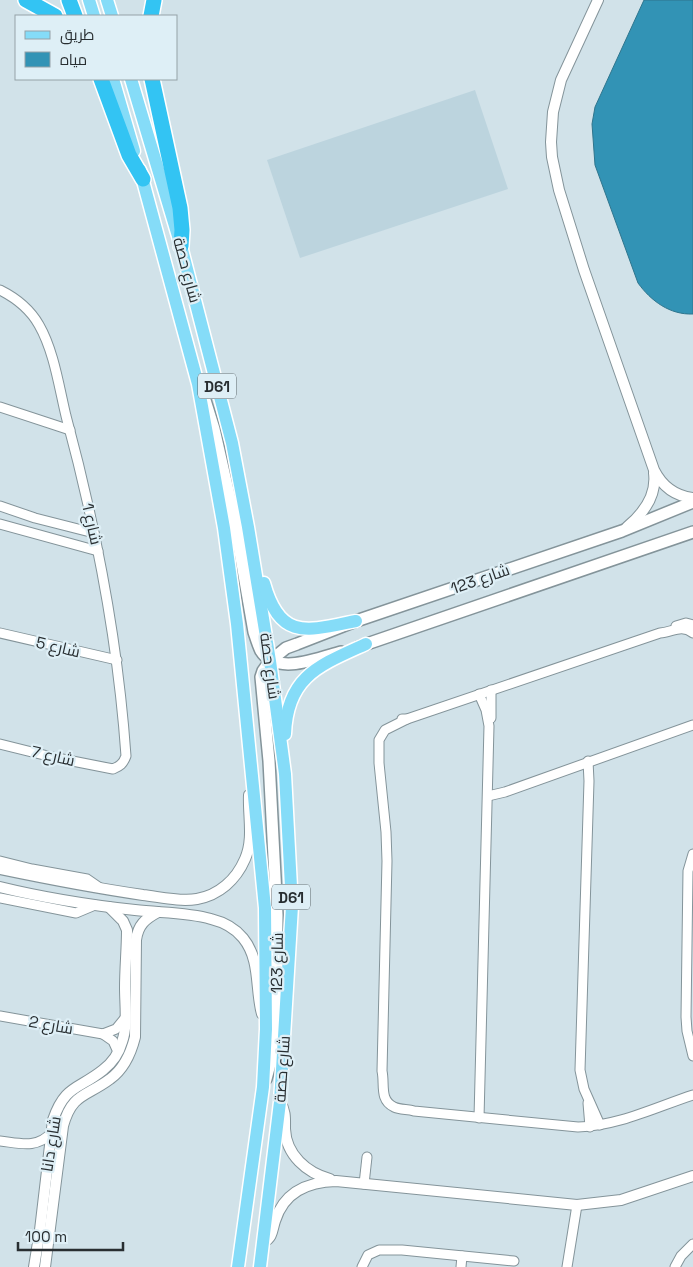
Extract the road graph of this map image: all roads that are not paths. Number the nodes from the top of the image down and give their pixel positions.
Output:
1 (26, 0) edge
2 (69, 0) edge
3 (89, 0) edge
4 (108, 0) edge
5 (154, 0) edge
6 (598, 0) edge
7 (53, 15) edge
8 (76, 15) edge
9 (94, 15) edge
10 (112, 15) edge
11 (151, 15) edge
12 (101, 80) edge
13 (113, 80) edge
14 (131, 80) edge
15 (152, 80) edge
16 (143, 179) junction
17 (181, 246) junction
18 (0, 290) edge
19 (198, 384) junction
20 (0, 407) edge
21 (70, 430) junction
22 (654, 470) junction
23 (693, 498) edge
24 (693, 502) edge
25 (0, 506) edge
26 (0, 524) edge
27 (248, 528) junction
28 (622, 531) junction
29 (693, 532) edge
30 (94, 533) junction
31 (98, 551) junction
32 (356, 621) junction
33 (693, 625) edge
34 (0, 633) edge
35 (660, 633) junction
36 (693, 633) edge
37 (366, 644) junction
38 (117, 660) junction
39 (270, 660) junction
40 (491, 690) junction
41 (479, 694) junction
42 (693, 725) edge
43 (489, 726) junction
44 (0, 744) edge
45 (588, 761) junction
46 (577, 766) junction
47 (106, 768) joint
48 (252, 772) junction
49 (285, 774) junction
50 (488, 791) junction
51 (587, 799) junction
52 (693, 854) edge
53 (0, 861) edge
54 (0, 870) edge
55 (0, 876) edge
56 (43, 878) junction
57 (0, 887) edge
58 (100, 889) junction
59 (0, 898) edge
60 (95, 905) junction
61 (109, 907) junction
62 (158, 912) junction
63 (691, 940) edge
64 (691, 949) edge
65 (130, 988) junction
66 (0, 1016) edge
67 (125, 1018) junction
68 (266, 1029) junction
69 (103, 1034) junction
70 (118, 1052) junction
71 (693, 1056) edge
72 (262, 1087) junction
73 (693, 1094) edge
74 (588, 1098) junction
75 (280, 1102) junction
76 (479, 1118) junction
77 (600, 1125) junction
78 (590, 1127) junction
79 (51, 1133) junction
80 (0, 1142) edge
81 (32, 1145) junction
82 (367, 1157) dead end
83 (48, 1159) junction
84 (693, 1176) edge
85 (336, 1181) junction
86 (364, 1184) junction
87 (577, 1205) junction
88 (264, 1242) junction
89 (693, 1244) edge
90 (462, 1256) junction
91 (514, 1261) dead end
92 (34, 1267) edge
93 (45, 1267) edge
94 (238, 1267) edge
95 (260, 1267) edge
96 (360, 1267) edge
97 (461, 1267) edge
98 (567, 1267) edge
99 (675, 1267) edge

1 - 7 highway
2 - 8 highway
3 - 9 main road
4 - 10 main road
5 - 11 highway
6 - 22 street
12 - 16 highway
13 - 16 main road, شارع حصة / D61
14 - 17 main road, شارع حصة / D61
15 - 17 highway
16 - 19 main road, شارع حصة / D61
17 - 27 main road, شارع حصة / D61
18 - 21 street, شارع 1
19 - 39 main road
19 - 48 main road, شارع حصة / D61
20 - 21 street
21 - 30 street, شارع 1
22 - 23 street
22 - 28 street
24 - 28 main road, شارع 123
25 - 30 street
26 - 31 street
27 - 32 main road
27 - 39 main road, شارع حصة / D61
28 - 32 main road, شارع 123
29 - 37 main road, شارع 123
30 - 31 street, شارع 1
31 - 38 street, شارع 1
32 - 39 main road, شارع 123
33 - 35 street
34 - 38 street, شارع 5
35 - 36 street
35 - 40 street
37 - 39 main road, شارع 123
37 - 49 main road
38 - 47 street, شارع 1
39 - 49 main road, شارع حصة / D61
39 - 72 main road, شارع 123
40 - 41 street
40 - 43 street
41 - 43 street
41 - 76 street
42 - 45 street
43 - 50 street
44 - 47 street, شارع 7
45 - 46 street
45 - 51 street
46 - 50 street
46 - 51 street
48 - 58 street
48 - 68 main road, شارع حصة / D61
49 - 75 main road, شارع حصة / D61
50 - 76 street
51 - 74 street
52 - 63 street
53 - 58 street
54 - 56 street
55 - 56 street
56 - 58 street
57 - 60 street
59 - 60 street
60 - 61 street
61 - 62 street
61 - 65 street, شارع دانا
62 - 65 street, شارع دانا
62 - 68 street
63 - 64 street
64 - 71 street
65 - 67 street, شارع دانا
65 - 93 street, شارع دانا
66 - 69 street, شارع 2
67 - 69 street
67 - 70 street, شارع دانا
68 - 72 main road, شارع حصة / D61
69 - 70 street
70 - 79 street, شارع دانا
72 - 94 main road, شارع حصة / D61
73 - 77 street
74 - 77 street
74 - 78 street
75 - 85 street
75 - 88 main road, شارع حصة / D61
76 - 78 street
77 - 78 street
79 - 81 street
79 - 83 street, شارع دانا
80 - 81 street
81 - 83 street
82 - 86 street
83 - 92 street, شارع دانا
84 - 87 street
85 - 86 street
85 - 88 street
86 - 87 street
87 - 98 street
88 - 95 main road, شارع حصة / D61
89 - 99 street
90 - 91 street
90 - 96 street
90 - 97 street

